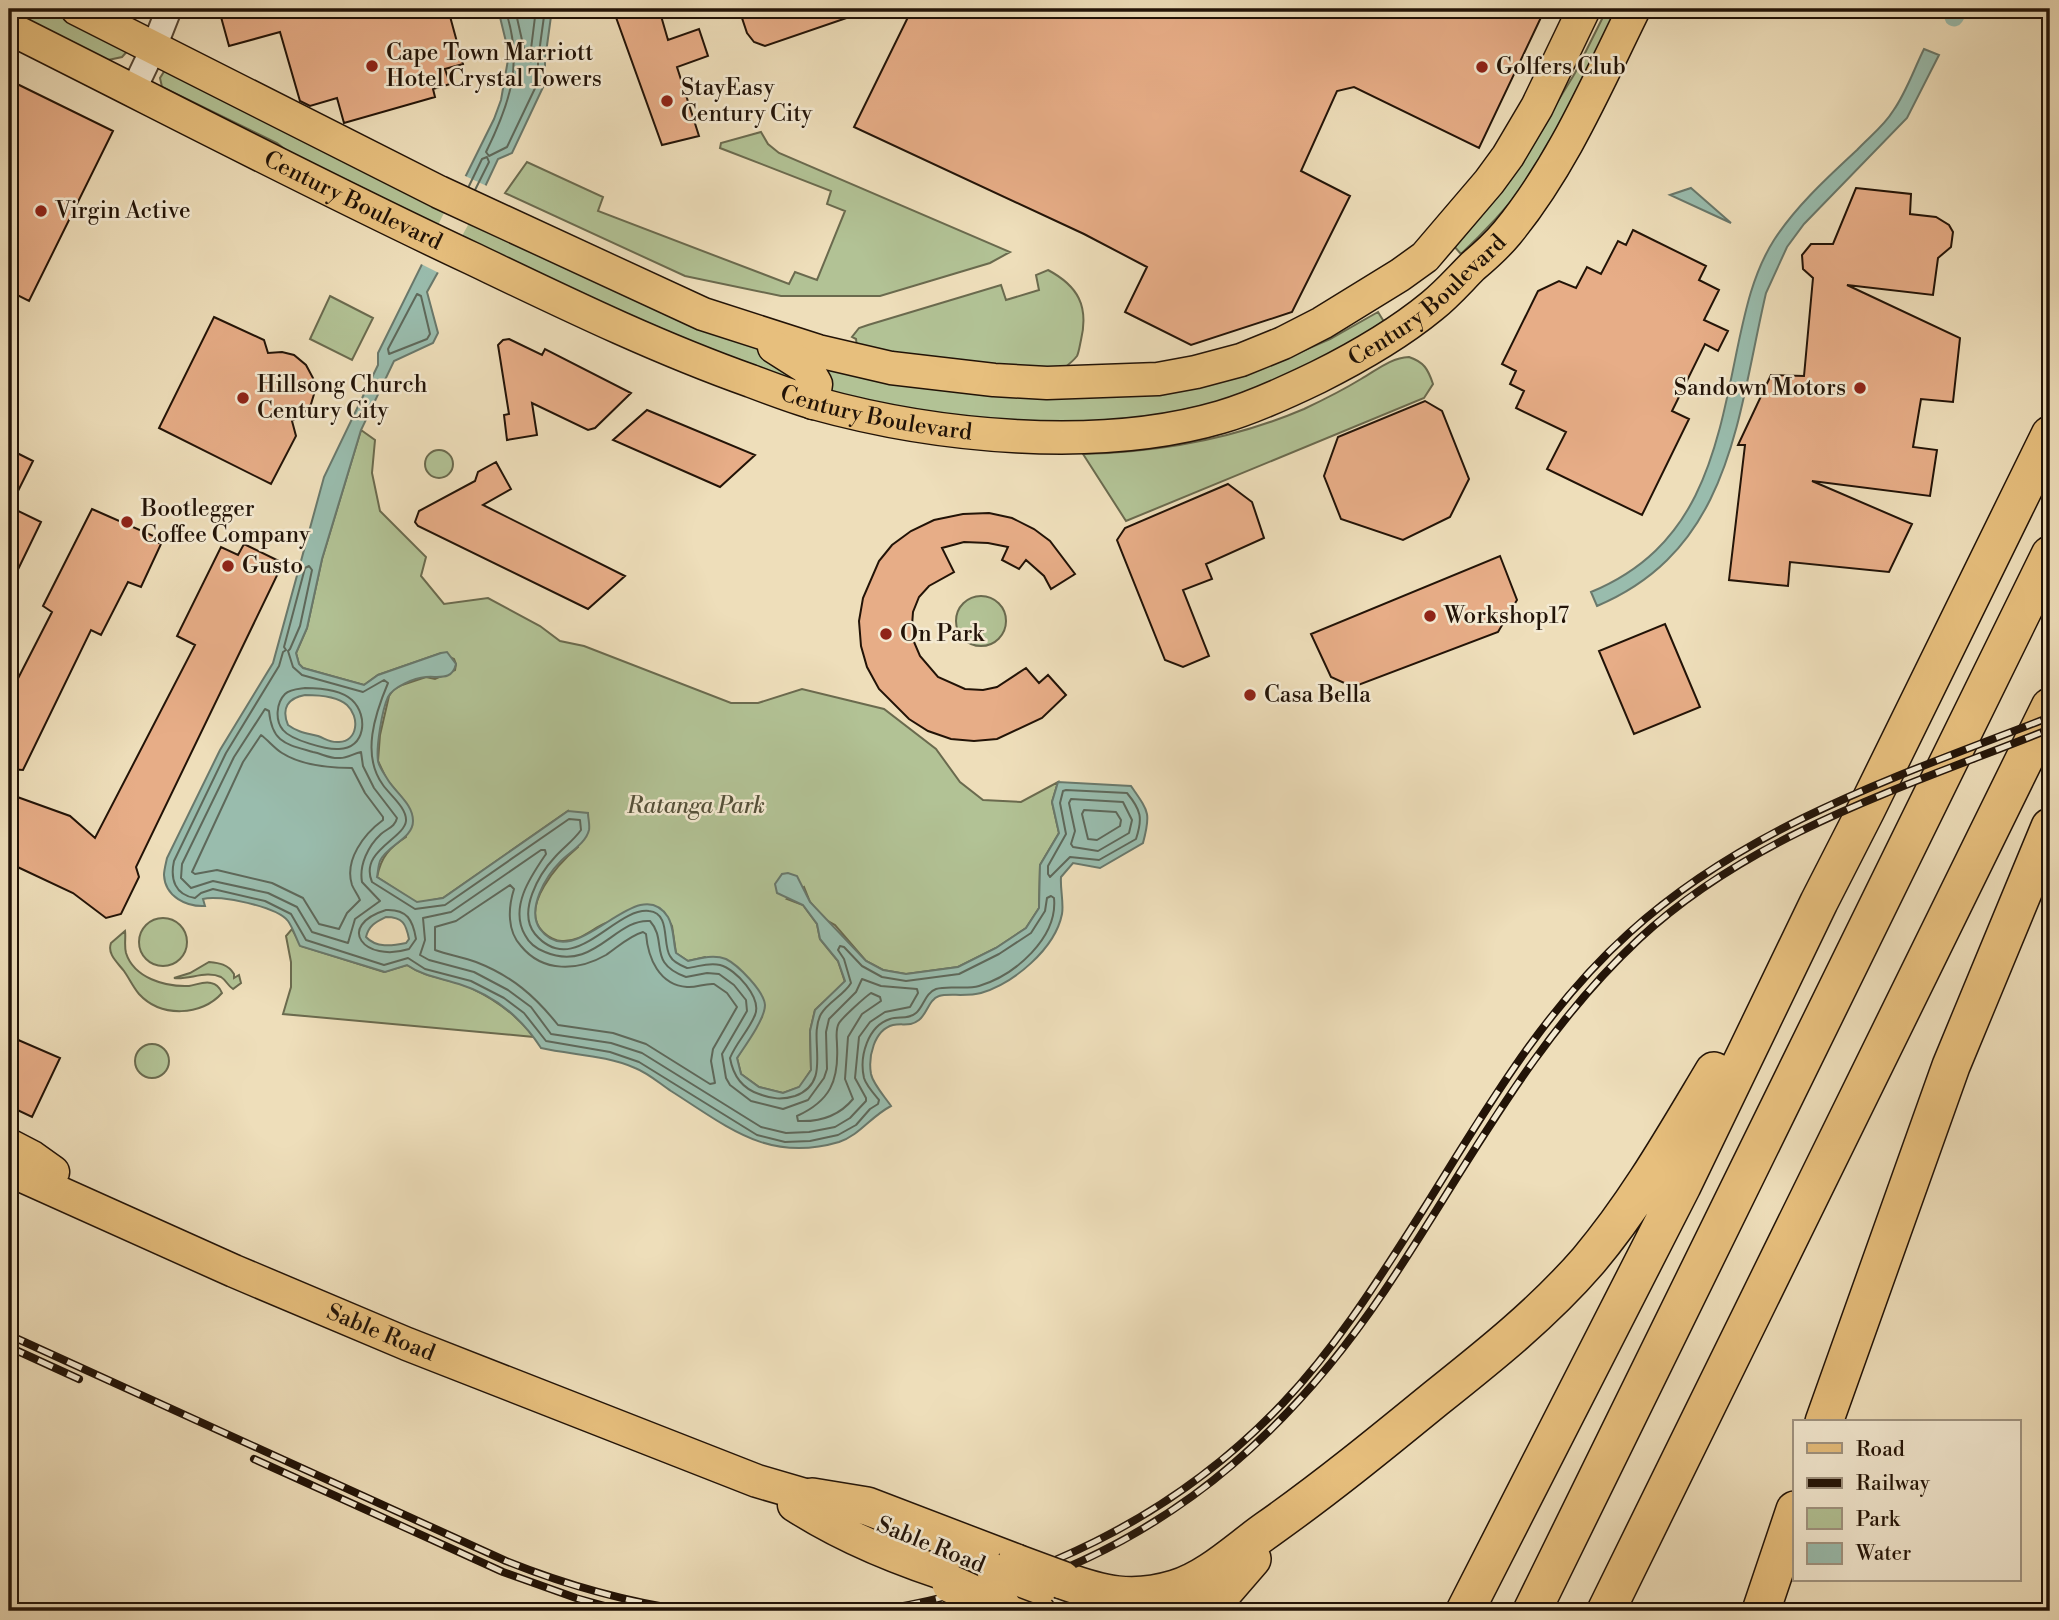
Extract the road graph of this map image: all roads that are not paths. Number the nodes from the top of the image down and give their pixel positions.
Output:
1 (77, 9) edge
2 (169, 9) edge
3 (1584, 9) edge
4 (1634, 9) edge
5 (9, 28) edge
6 (154, 47) junction
7 (133, 91) junction
8 (703, 314) junction
9 (813, 403) junction
10 (2050, 435) edge
11 (2050, 555) edge
12 (2050, 707) edge
13 (2050, 827) edge
14 (1819, 902) junction
15 (9, 1145) edge
16 (9, 1170) edge
17 (72, 1199) junction
18 (1825, 1420) edge
19 (757, 1482) junction
20 (1322, 1490) junction
21 (812, 1497) joint
22 (1793, 1516) edge
23 (951, 1579) joint
24 (1029, 1600) edge
25 (1103, 1611) edge
26 (1207, 1611) edge
27 (1465, 1611) edge
28 (1532, 1611) edge
29 (1606, 1611) edge
30 (1761, 1611) edge

1 - 6 main road, Century Boulevard
2 - 6 street
3 - 8 main road, Century Boulevard
4 - 9 main road, Century Boulevard
5 - 7 main road, Century Boulevard
6 - 7 street
6 - 8 main road, Century Boulevard
7 - 9 main road, Century Boulevard
8 - 9 main road
10 - 14 highway
11 - 28 highway
12 - 29 highway
13 - 18 highway
14 - 20 highway
14 - 27 highway
15 - 17 main road
16 - 17 main road, Sable Road
17 - 19 main road, Sable Road
19 - 21 main road, Sable Road
19 - 23 main road, Sable Road
20 - 24 highway
20 - 26 highway
21 - 24 highway, bridge
22 - 30 highway
23 - 24 highway, bridge
24 - 25 main road

